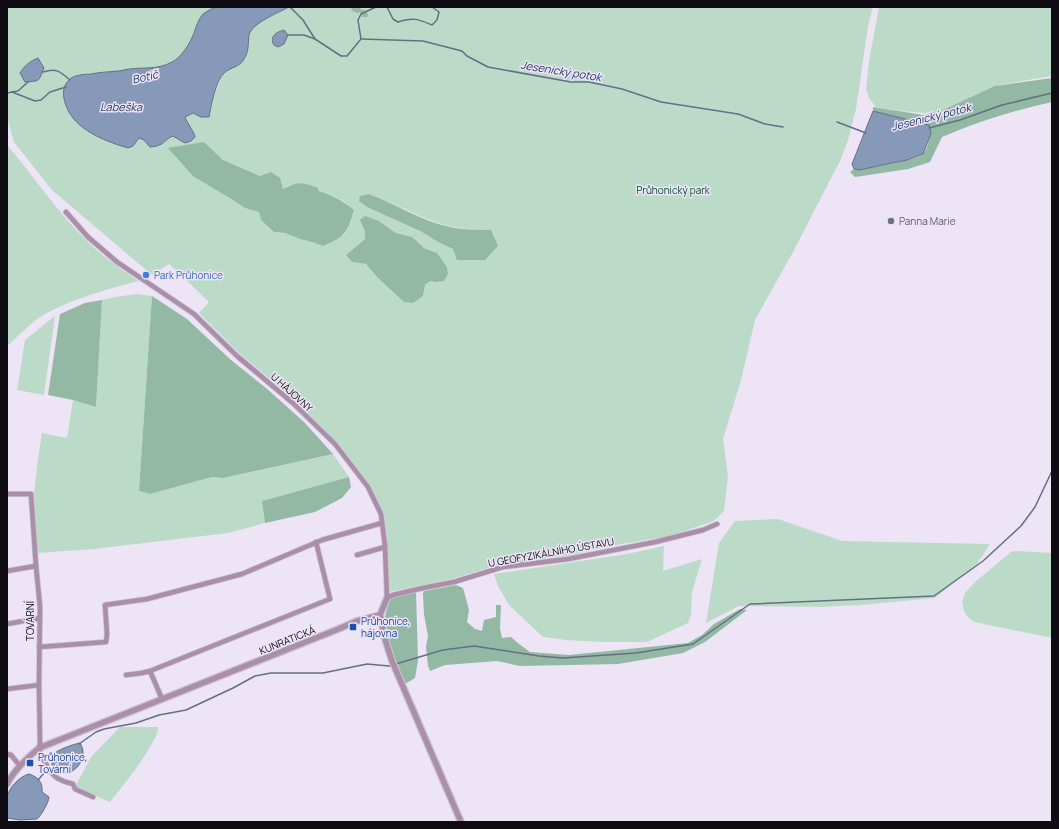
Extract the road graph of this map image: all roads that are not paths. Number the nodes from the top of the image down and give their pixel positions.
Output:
1 (66, 212) dead end
2 (7, 494) edge
3 (382, 523) junction
4 (718, 524) dead end
5 (316, 542) junction
6 (385, 547) junction
7 (357, 555) dead end
8 (36, 566) junction
9 (7, 571) edge
10 (387, 598) junction
11 (380, 615) junction
12 (40, 618) junction
13 (7, 624) edge
14 (39, 647) junction
15 (150, 671) junction
16 (126, 675) dead end
17 (38, 684) junction
18 (7, 689) edge
19 (162, 698) junction
20 (39, 748) junction
21 (7, 754) edge
22 (20, 766) junction
23 (7, 784) edge
24 (94, 796) dead end
25 (462, 822) edge

1 - 3 street, U HÁJOVNY
2 - 8 street, TOVÁRNÍ
3 - 5 street
3 - 6 street, U HÁJOVNY
4 - 10 street, U GEOFYZIKÁLNÍHO ÚSTAVU
5 - 14 street
5 - 15 street
6 - 7 street
6 - 10 street, U HÁJOVNY
8 - 9 street
8 - 12 street, TOVÁRNÍ
10 - 11 street, U HÁJOVNY
11 - 19 street, KUNRATICKÁ
11 - 25 street
12 - 13 street
12 - 14 street, TOVÁRNÍ
14 - 17 street, TOVÁRNÍ
15 - 16 street
15 - 19 street
17 - 18 street
17 - 20 street, TOVÁRNÍ
19 - 20 street, KUNRATICKÁ
20 - 22 street, KUNRATICKÁ
20 - 24 street
21 - 22 street
22 - 23 street, KUNRATICKÁ

